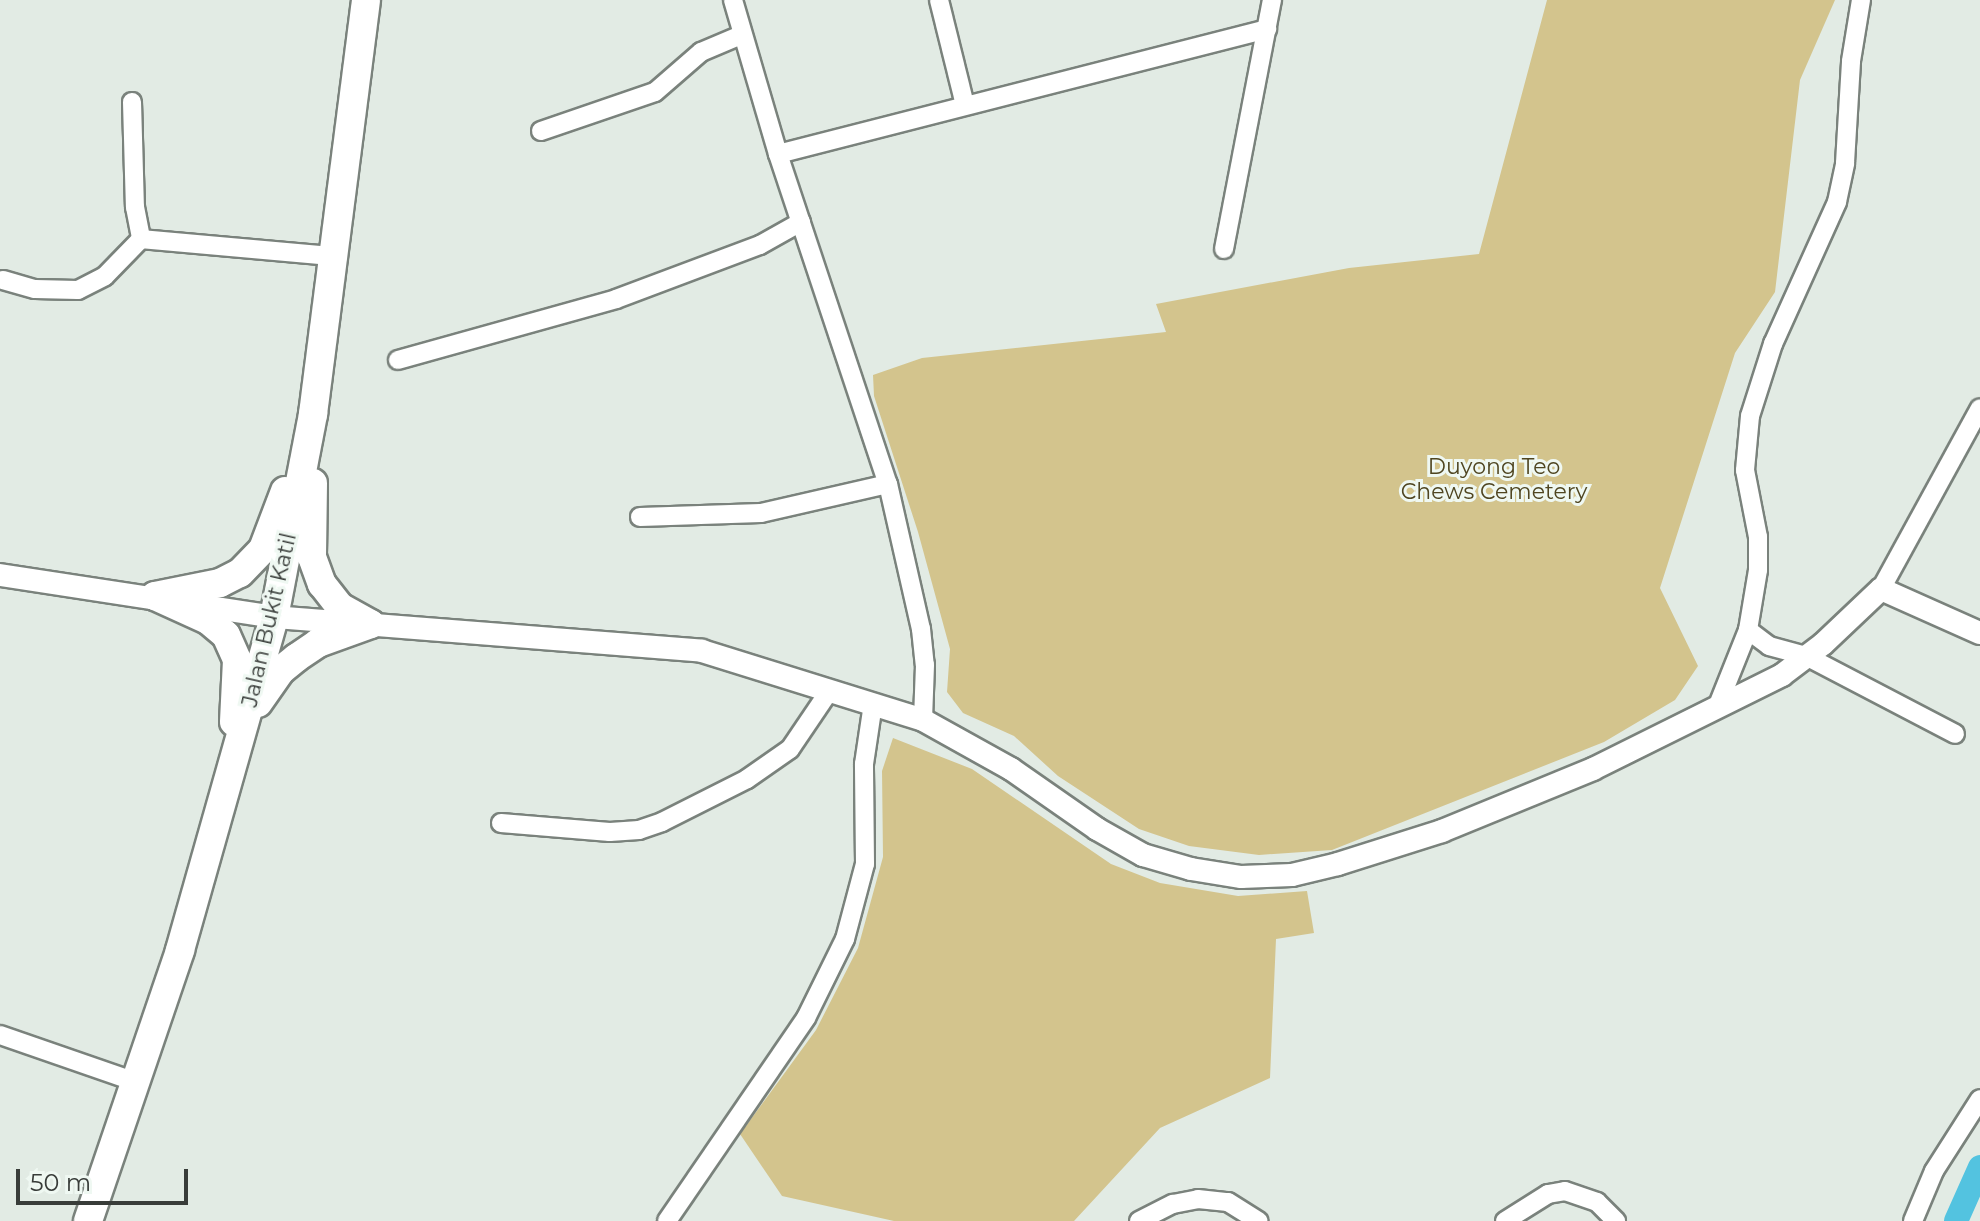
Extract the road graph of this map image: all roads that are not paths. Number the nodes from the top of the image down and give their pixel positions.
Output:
1 (366, 0) edge
2 (733, 0) edge
3 (939, 0) edge
4 (1272, 0) edge
5 (1861, 0) edge
6 (1267, 29) junction
7 (741, 35) junction
8 (132, 102) dead end
9 (965, 105) junction
10 (541, 131) dead end
11 (778, 154) junction
12 (801, 222) junction
13 (141, 239) junction
14 (1224, 249) dead end
15 (333, 256) junction
16 (3, 280) dead end
17 (398, 360) dead end
18 (313, 414) junction
19 (1978, 415) edge
20 (888, 484) junction
21 (640, 517) dead end
22 (0, 575) edge
23 (1881, 589) junction
24 (155, 596) junction
25 (274, 617) junction
26 (371, 624) junction
27 (1748, 630) junction
28 (1980, 633) edge
29 (1806, 656) junction
30 (830, 690) junction
31 (873, 704) junction
32 (1718, 705) junction
33 (923, 720) junction
34 (246, 722) junction
35 (1955, 734) dead end
36 (232, 774) junction
37 (501, 823) dead end
38 (0, 1035) edge
39 (136, 1082) junction
40 (1980, 1099) edge
41 (88, 1221) edge
42 (667, 1221) edge
43 (1139, 1221) edge
44 (1259, 1221) edge
45 (1505, 1221) edge
46 (1616, 1221) edge
47 (1913, 1221) edge

1 - 15 main road, Jalan Bukit Katil
2 - 7 street
3 - 9 street
4 - 6 street
5 - 27 street
6 - 9 street
6 - 14 street
7 - 10 street
7 - 11 street
8 - 13 street
9 - 11 street
11 - 12 street
12 - 17 street
12 - 20 street
13 - 15 street
13 - 16 street
15 - 18 main road, Jalan Bukit Katil
18 - 24 main road
18 - 25 main road, Jalan Bukit Katil
18 - 26 main road
19 - 23 street
20 - 21 street
20 - 33 street
22 - 24 street
23 - 28 street
23 - 29 street
24 - 25 street
24 - 36 main road
25 - 26 street
25 - 34 main road, Jalan Bukit Katil
26 - 30 street
26 - 34 main road
27 - 29 street
27 - 32 street
29 - 32 street
29 - 35 street
30 - 31 street
30 - 37 street
31 - 33 street
31 - 42 street
32 - 33 street
34 - 36 main road, Jalan Bukit Katil
36 - 39 main road, Jalan Bukit Katil
38 - 39 street
39 - 41 main road, Jalan Bukit Katil
40 - 47 street
43 - 44 street
45 - 46 street

